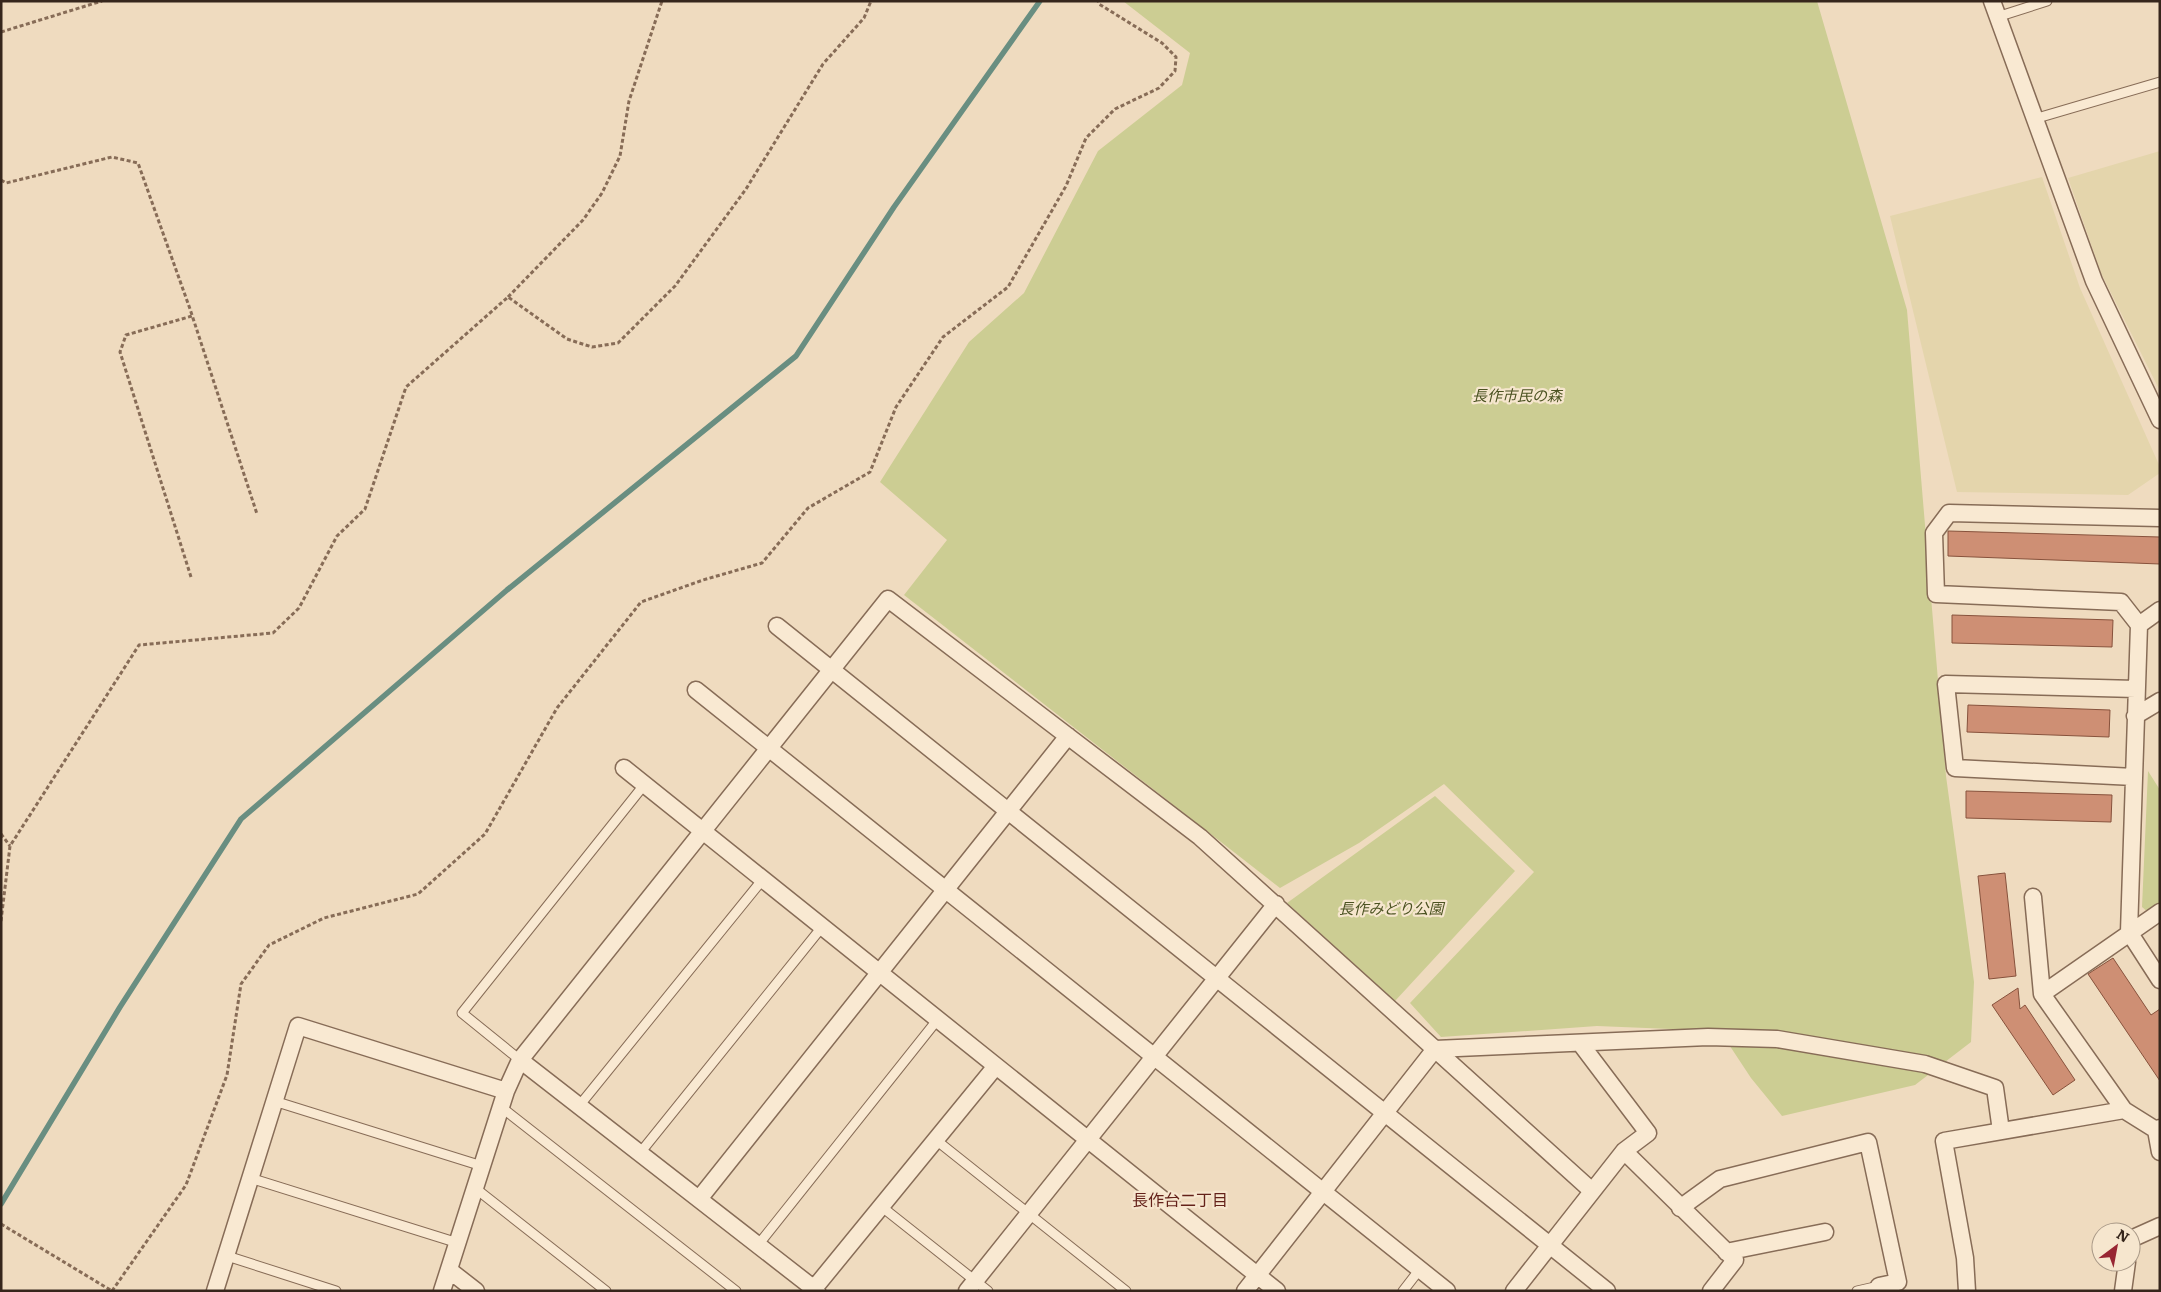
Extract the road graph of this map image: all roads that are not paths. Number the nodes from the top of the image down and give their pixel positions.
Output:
1 (2047, 1) edge
2 (1995, 9) edge
3 (2160, 82) edge
4 (2034, 119) junction
5 (2160, 420) edge
6 (2160, 518) edge
7 (2160, 610) edge
8 (2138, 625) junction
9 (777, 626) dead end
10 (831, 670) junction
11 (2136, 689) junction
12 (696, 690) dead end
13 (2160, 701) edge
14 (2135, 716) junction
15 (1068, 736) junction
16 (769, 748) junction
17 (624, 768) dead end
18 (2134, 777) junction
19 (644, 785) junction
20 (1008, 811) junction
21 (703, 832) junction
22 (762, 879) junction
23 (946, 889) junction
24 (2033, 897) dead end
25 (1276, 904) junction
26 (2160, 912) edge
27 (822, 926) junction
28 (2129, 932) junction
29 (880, 972) junction
30 (1217, 978) junction
31 (2160, 980) edge
32 (2042, 994) junction
33 (938, 1019) junction
34 (1580, 1043) junction
35 (1435, 1049) junction
36 (1155, 1056) junction
37 (520, 1060) junction
38 (996, 1066) junction
39 (506, 1091) junction
40 (274, 1101) junction
41 (579, 1106) junction
42 (501, 1107) junction
43 (2124, 1110) junction
44 (1385, 1113) junction
45 (2158, 1129) edge
46 (2001, 1131) junction
47 (936, 1140) junction
48 (1088, 1140) junction
49 (1624, 1151) junction
50 (2160, 1152) edge
51 (640, 1153) junction
52 (482, 1166) junction
53 (250, 1178) junction
54 (475, 1188) junction
55 (1592, 1191) junction
56 (1323, 1192) junction
57 (699, 1199) junction
58 (882, 1207) junction
59 (1680, 1208) junction
60 (1028, 1214) junction
61 (2160, 1226) edge
62 (1825, 1232) dead end
63 (2141, 1234) edge
64 (458, 1243) junction
65 (758, 1245) junction
66 (1550, 1245) junction
67 (1726, 1252) junction
68 (227, 1256) junction
69 (449, 1270) junction
70 (1420, 1270) junction
71 (2126, 1272) edge
72 (1257, 1275) junction
73 (977, 1287) edge
74 (1879, 1288) edge
75 (815, 1290) edge
76 (215, 1291) edge
77 (336, 1291) edge
78 (442, 1291) edge
79 (476, 1291) edge
80 (606, 1291) edge
81 (736, 1291) edge
82 (1126, 1291) edge
83 (1245, 1291) edge
84 (1277, 1291) edge
85 (1402, 1291) edge
86 (1447, 1291) edge
87 (1514, 1291) edge
88 (1607, 1291) edge
89 (1712, 1291) edge
90 (1857, 1291) edge
91 (1967, 1291) edge
92 (2124, 1291) edge

1 - 2 lane
2 - 4 street
3 - 4 lane
4 - 5 street
6 - 8 street
7 - 8 street
8 - 11 street
9 - 10 street
10 - 15 street
10 - 16 street
10 - 20 street
11 - 14 street
11 - 18 street
12 - 16 street
13 - 14 street
14 - 18 street
15 - 20 street
15 - 25 street
16 - 21 street
16 - 23 street
17 - 19 street
18 - 28 street
19 - 21 street
19 - 37 lane
20 - 23 street
20 - 30 street
21 - 22 street
21 - 37 street
22 - 27 street
22 - 41 lane
23 - 29 street
23 - 36 street
24 - 32 street
25 - 30 street
25 - 35 street
26 - 28 street
27 - 29 street
27 - 51 lane
28 - 31 street
28 - 32 street
29 - 33 street
29 - 57 street
30 - 36 street
30 - 44 street
32 - 43 street
33 - 38 street
33 - 65 lane
34 - 35 street
34 - 46 street
34 - 49 street
35 - 44 street
35 - 55 street
36 - 48 street
36 - 56 street
37 - 39 street
37 - 41 street
38 - 47 street
38 - 48 street
39 - 40 street
39 - 42 street
40 - 52 lane
40 - 53 street
41 - 51 street
42 - 52 street
42 - 81 lane
43 - 45 street
43 - 46 street
44 - 56 street
44 - 66 street
45 - 50 street
46 - 91 street
47 - 58 street
47 - 60 lane
48 - 60 street
48 - 72 street
49 - 55 street
49 - 59 street
51 - 57 street
52 - 54 street
53 - 64 lane
53 - 68 street
54 - 64 street
54 - 80 lane
55 - 66 street
56 - 70 street
56 - 72 street
57 - 65 street
58 - 73 lane
58 - 75 street
59 - 67 street
59 - 74 street
60 - 73 street
60 - 82 lane
61 - 63 street
62 - 67 street
64 - 69 street
65 - 75 street
66 - 87 street
66 - 88 street
67 - 89 street
68 - 76 street
68 - 77 lane
69 - 78 street
69 - 79 street
70 - 85 lane
70 - 86 street
71 - 92 street
72 - 83 street
72 - 84 street
74 - 90 lane

